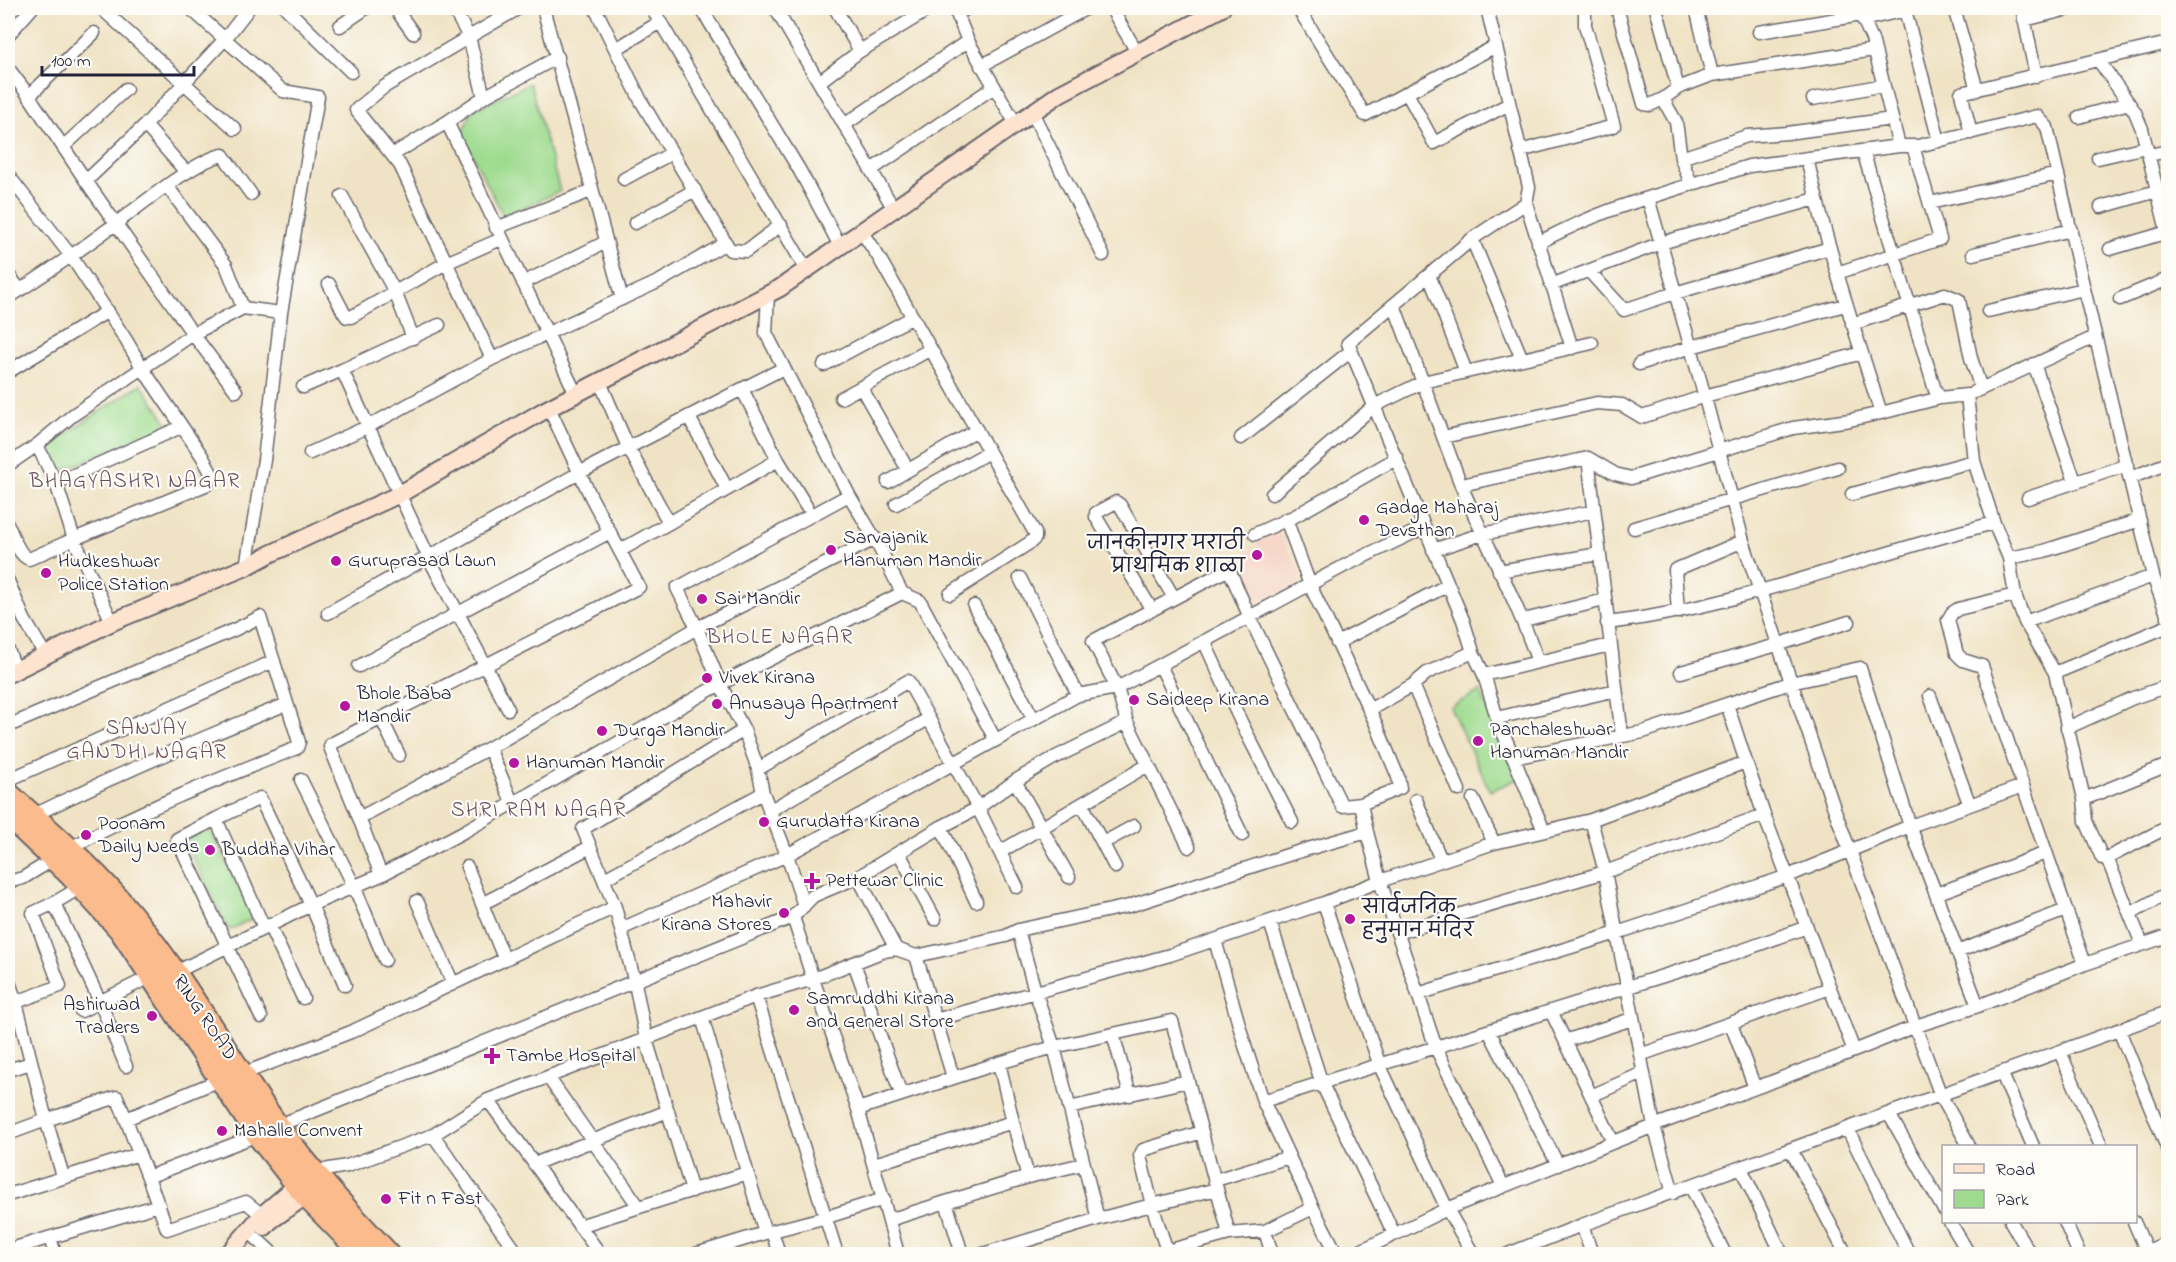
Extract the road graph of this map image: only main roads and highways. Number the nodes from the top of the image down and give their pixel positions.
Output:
1 (8, 794) edge
2 (8, 815) edge
3 (62, 853) junction
4 (163, 974) junction
5 (314, 1181) junction
6 (363, 1254) edge
7 (388, 1254) edge

1 - 3 highway, RING ROAD
2 - 3 highway, RING ROAD
3 - 4 highway, RING ROAD
3 - 4 highway, RING ROAD
4 - 5 highway, RING ROAD
5 - 6 highway, RING ROAD
5 - 7 highway, RING ROAD

